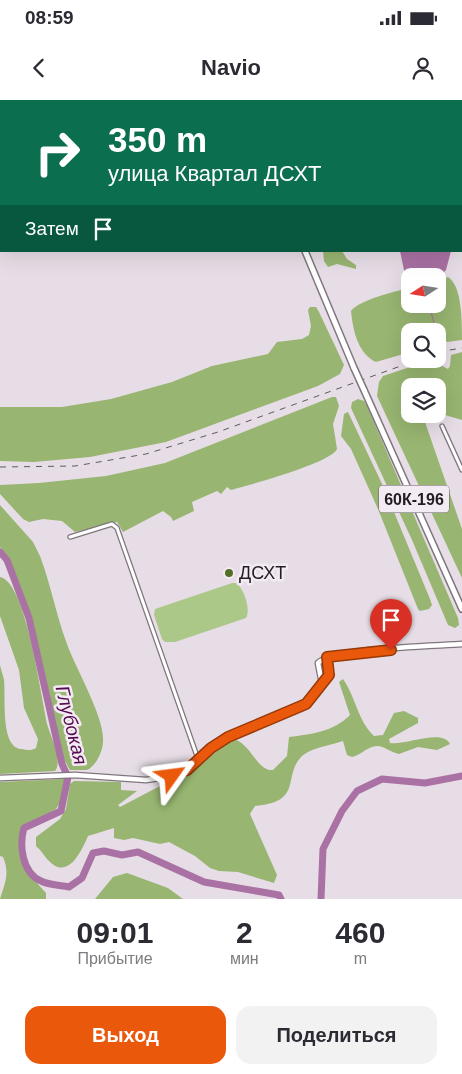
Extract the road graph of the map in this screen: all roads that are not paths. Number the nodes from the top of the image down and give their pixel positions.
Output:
1 (305, 252) edge
2 (442, 426) dead end
3 (462, 470) edge
4 (70, 537) dead end
5 (462, 609) edge
6 (462, 644) edge
7 (327, 657) junction
8 (322, 684) junction
9 (198, 759) junction
10 (0, 778) edge

1 - 5 main road, 60К-196, bridge
2 - 3 street
4 - 9 street
6 - 7 street
7 - 8 street
7 - 8 street
8 - 9 street
9 - 10 street

